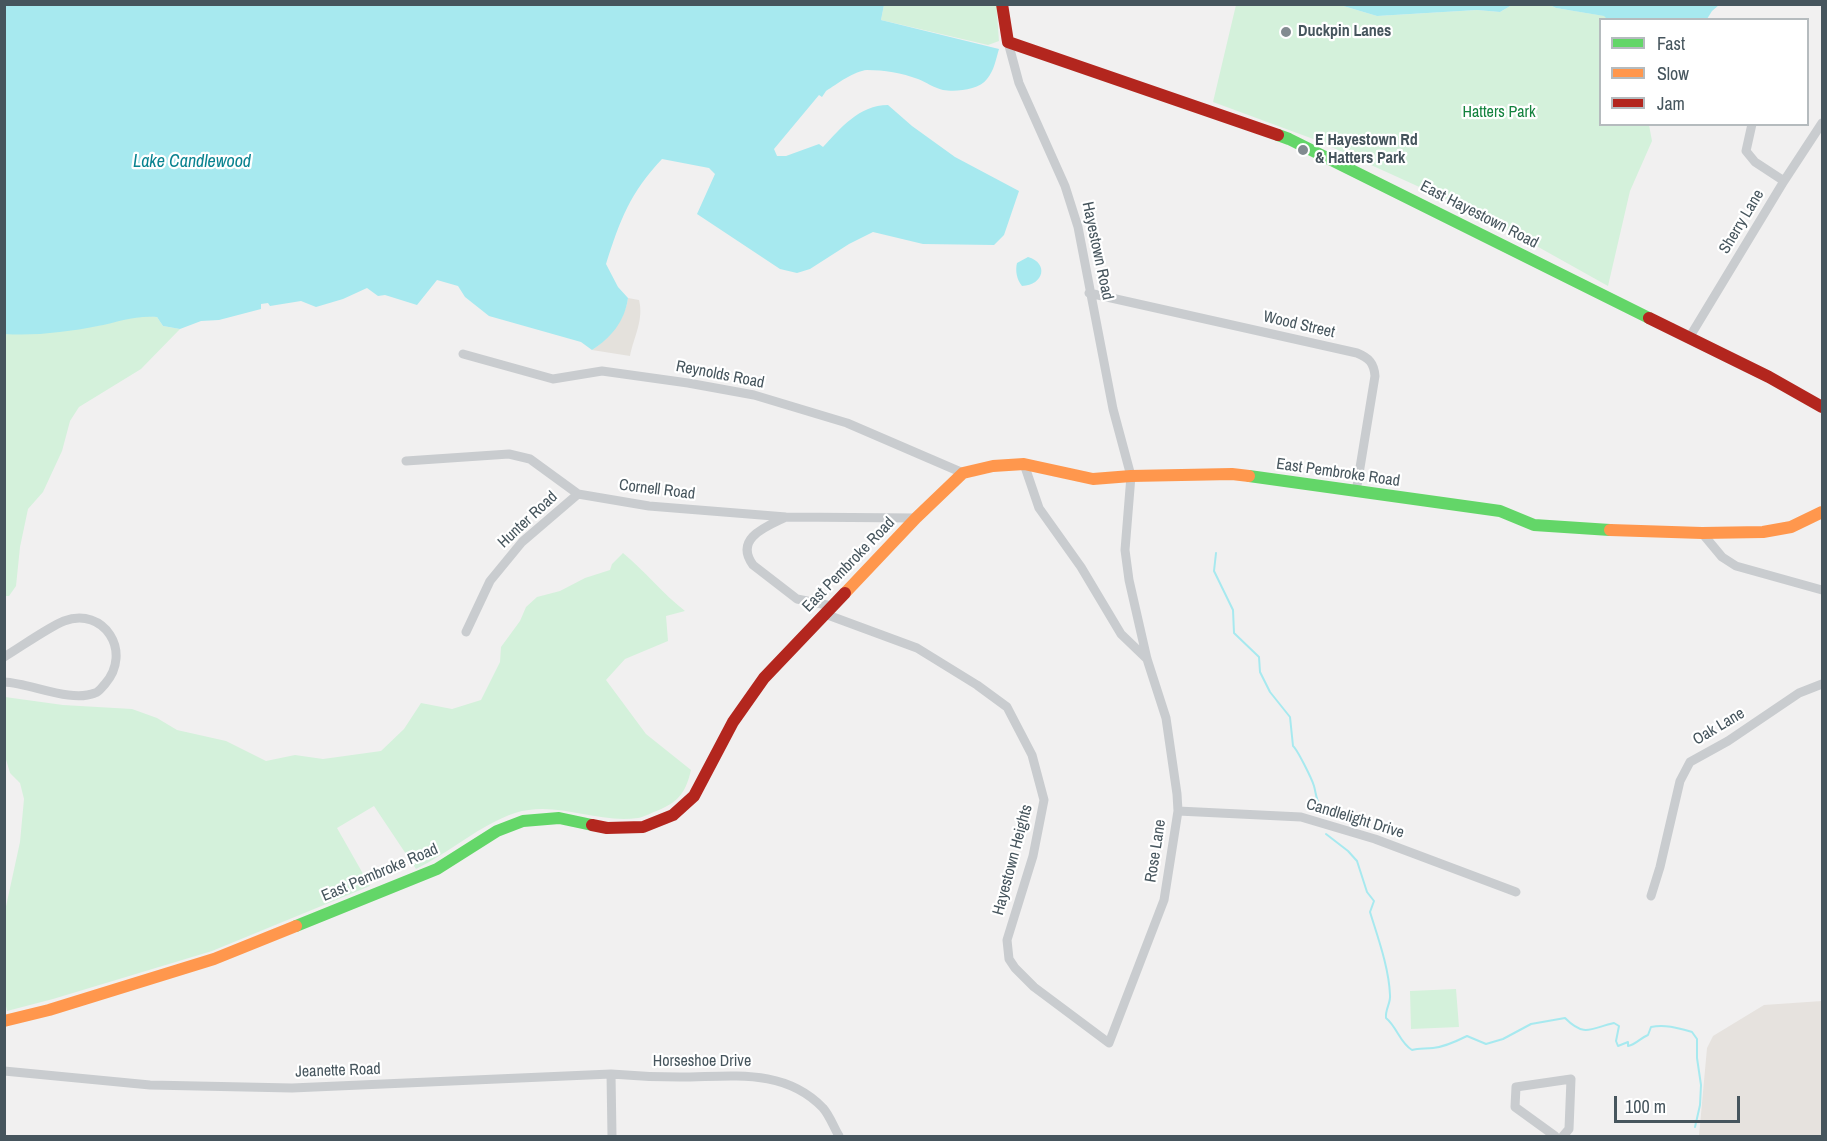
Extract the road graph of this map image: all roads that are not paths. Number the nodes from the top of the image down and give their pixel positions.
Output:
1 (1002, 4) edge
2 (1008, 42) junction
3 (1822, 123) edge
4 (1752, 126) edge
5 (1784, 181) junction
6 (1089, 293) junction
7 (1689, 338) junction
8 (463, 354) dead end
9 (1822, 407) edge
10 (406, 461) dead end
11 (1024, 464) junction
12 (963, 473) junction
13 (1131, 476) junction
14 (1356, 492) junction
15 (578, 494) junction
16 (1822, 512) edge
17 (786, 517) junction
18 (916, 519) junction
19 (1702, 532) junction
20 (1822, 590) edge
21 (829, 610) junction
22 (466, 632) dead end
23 (4, 657) edge
24 (1147, 659) junction
25 (4, 682) edge
26 (1822, 684) edge
27 (1178, 811) junction
28 (1516, 892) dead end
29 (1651, 896) dead end
30 (4, 1021) edge
31 (1109, 1043) joint
32 (4, 1071) edge
33 (611, 1074) junction
34 (612, 1137) edge
35 (839, 1137) edge
36 (1555, 1137) edge
37 (1563, 1137) edge

1 - 2 street, Hayestown Road
2 - 6 street, Hayestown Road
2 - 7 street, East Hayestown Road
3 - 5 street, Sherry Lane
4 - 5 street
5 - 7 street, Sherry Lane
6 - 13 street, Hayestown Road
6 - 14 street, Wood Street
7 - 9 street, East Hayestown Road
8 - 12 street, Reynolds Road
10 - 15 street, Cornell Road
11 - 12 street, East Pembroke Road
11 - 13 street, East Pembroke Road
11 - 24 street, Rose Lane
12 - 18 street, East Pembroke Road
13 - 14 street, East Pembroke Road
13 - 24 street, Rose Lane
14 - 19 street, East Pembroke Road
15 - 17 street, Cornell Road
15 - 22 street, Hunter Road
16 - 19 street, East Pembroke Road
17 - 18 street, Cornell Road
17 - 21 street, Hayestown Heights
18 - 21 street, East Pembroke Road
19 - 20 street
21 - 30 street, East Pembroke Road
21 - 31 street, Hayestown Heights
23 - 25 street
24 - 27 street, Rose Lane
26 - 29 street, Oak Lane
27 - 28 street, Candlelight Drive
27 - 31 street, Rose Lane
32 - 33 street, Jeanette Road
33 - 34 street
33 - 35 street, Horseshoe Drive
36 - 37 street

